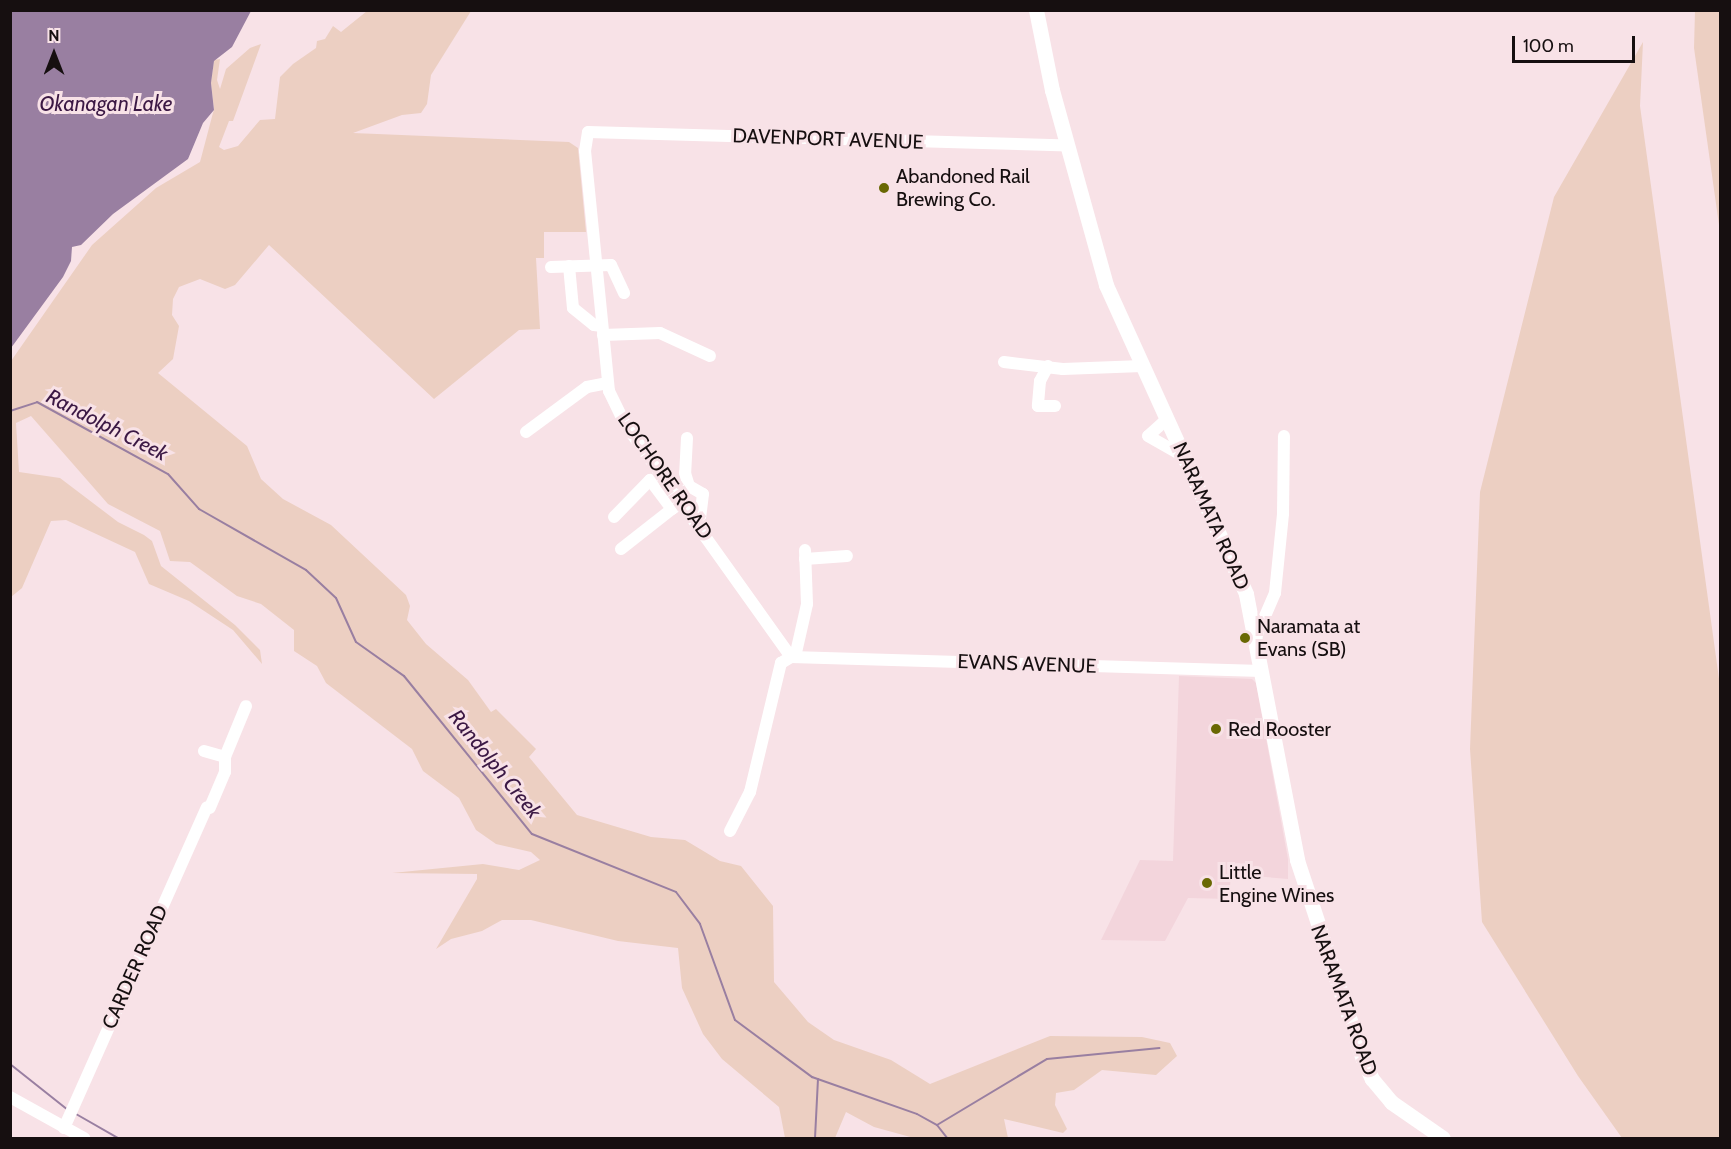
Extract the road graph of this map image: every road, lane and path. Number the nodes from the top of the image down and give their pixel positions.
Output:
1 (1036, 10) edge
2 (588, 132) joint
3 (1068, 145) junction
4 (596, 264) junction
5 (569, 266) junction
6 (551, 267) dead end
7 (624, 293) dead end
8 (603, 330) junction
9 (710, 357) dead end
10 (1004, 362) dead end
11 (1048, 366) junction
12 (1142, 366) junction
13 (608, 383) junction
14 (1055, 406) dead end
15 (1167, 419) junction
16 (526, 432) dead end
17 (1284, 436) dead end
18 (687, 438) dead end
19 (1183, 456) junction
20 (677, 506) junction
21 (614, 517) dead end
22 (699, 525) junction
23 (621, 549) dead end
24 (847, 556) dead end
25 (1256, 637) junction
26 (793, 657) junction
27 (1262, 670) junction
28 (246, 706) dead end
29 (204, 751) dead end
30 (225, 757) junction
31 (730, 831) dead end
32 (10, 1097) edge
33 (64, 1128) junction
34 (84, 1138) edge
35 (1443, 1138) edge

1 - 3 main road, NARAMATA ROAD
2 - 3 street, DAVENPORT AVENUE
2 - 4 street, LOCHORE ROAD
3 - 12 main road, NARAMATA ROAD
4 - 5 street
4 - 7 street
4 - 8 street, LOCHORE ROAD
5 - 6 street
5 - 8 street
8 - 9 street
8 - 13 street, LOCHORE ROAD
10 - 11 street
11 - 12 street
11 - 14 street
12 - 15 main road, NARAMATA ROAD
13 - 16 street
13 - 20 street, LOCHORE ROAD
15 - 19 main road, NARAMATA ROAD
15 - 19 street
17 - 25 street
18 - 22 street
19 - 25 main road, NARAMATA ROAD
20 - 21 street
20 - 22 street, LOCHORE ROAD
20 - 23 street
22 - 26 street, LOCHORE ROAD
24 - 26 street
25 - 27 main road, NARAMATA ROAD
26 - 27 street, EVANS AVENUE
26 - 31 street
27 - 35 main road, NARAMATA ROAD
28 - 30 street, CARDER ROAD
29 - 30 street
30 - 33 street, CARDER ROAD
32 - 33 street
33 - 34 street

